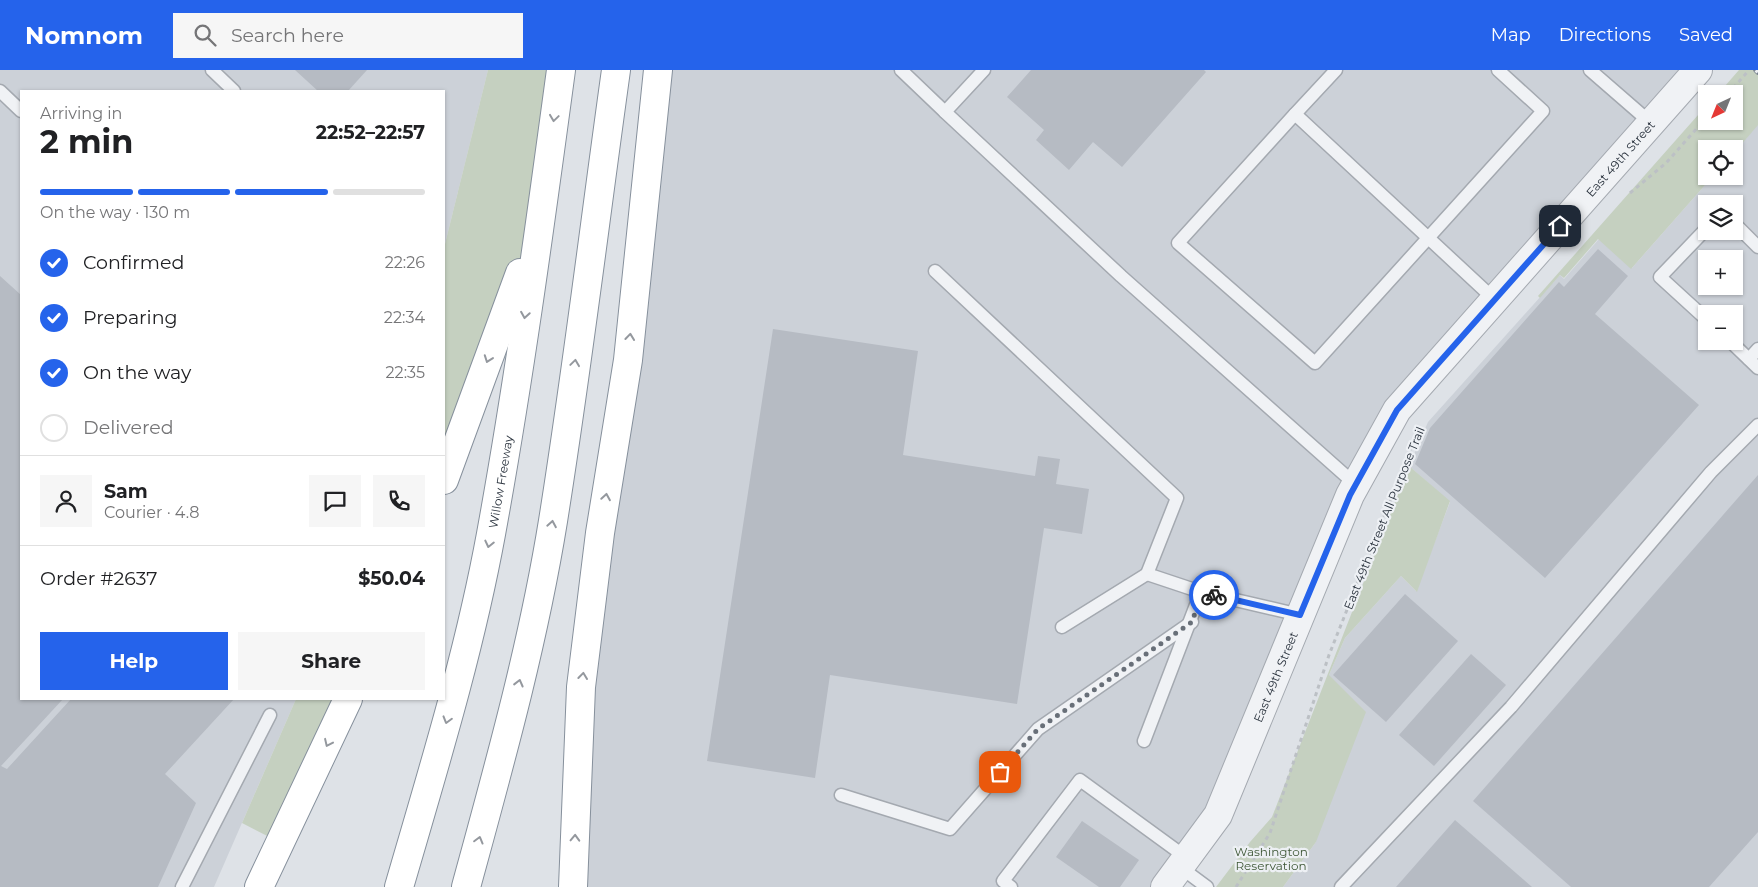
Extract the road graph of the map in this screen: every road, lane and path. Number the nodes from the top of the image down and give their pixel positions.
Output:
1 (212, 70) edge
2 (561, 70) edge
3 (616, 70) edge
4 (658, 70) edge
5 (900, 70) edge
6 (984, 70) edge
7 (1336, 70) edge
8 (1498, 70) edge
9 (1590, 70) edge
10 (1698, 70) edge
11 (1749, 70) edge
12 (1736, 85) edge
13 (233, 90) edge
14 (0, 91) edge
15 (20, 110) edge
16 (945, 112) junction
17 (1295, 114) junction
18 (1651, 123) junction
19 (1698, 127) edge
20 (1629, 194) dead end
21 (541, 215) junction
22 (1743, 232) edge
23 (1698, 237) edge
24 (1429, 238) junction
25 (1758, 247) edge
26 (935, 270) dead end
27 (1494, 299) junction
28 (1698, 312) edge
29 (1742, 350) edge
30 (1755, 359) edge
31 (1758, 424) edge
32 (1414, 441) dead end
33 (445, 477) edge
34 (1356, 484) junction
35 (1146, 574) junction
36 (1202, 592) junction
37 (1300, 615) junction
38 (1192, 622) junction
39 (1062, 627) dead end
40 (348, 700) edge
41 (270, 716) dead end
42 (1144, 741) dead end
43 (841, 795) dead end
44 (1177, 871) edge
45 (182, 887) edge
46 (259, 887) edge
47 (399, 887) edge
48 (466, 887) edge
49 (573, 887) edge
50 (1011, 887) edge
51 (1207, 887) edge
52 (1236, 887) edge
53 (1341, 887) edge

1 - 13 lane
2 -> 21 highway, Willow Freeway
48 -> 3 highway
49 -> 4 highway
5 - 16 lane
6 - 16 lane
7 - 17 lane
8 - 24 lane
9 - 18 lane
10 - 18 street, East 49th Street
11 - 12 path
14 - 15 lane
16 - 34 lane
17 - 24 lane
17 - 24 lane
18 - 27 street, East 49th Street
19 - 20 path
21 -> 33 highway
21 -> 47 highway, Willow Freeway
22 - 25 lane
23 - 28 lane
24 - 27 lane
26 - 35 lane
27 - 34 street, East 49th Street
29 - 30 lane
31 - 53 lane
32 - 52 path, East 49th Street All Purpose Trail
34 - 37 street, East 49th Street
35 - 36 lane
35 - 39 lane
36 - 37 lane
36 - 38 lane
37 - 44 street, East 49th Street
38 - 42 lane
38 - 43 lane
40 -> 46 highway
41 - 45 lane
44 - 50 lane
44 - 51 lane

